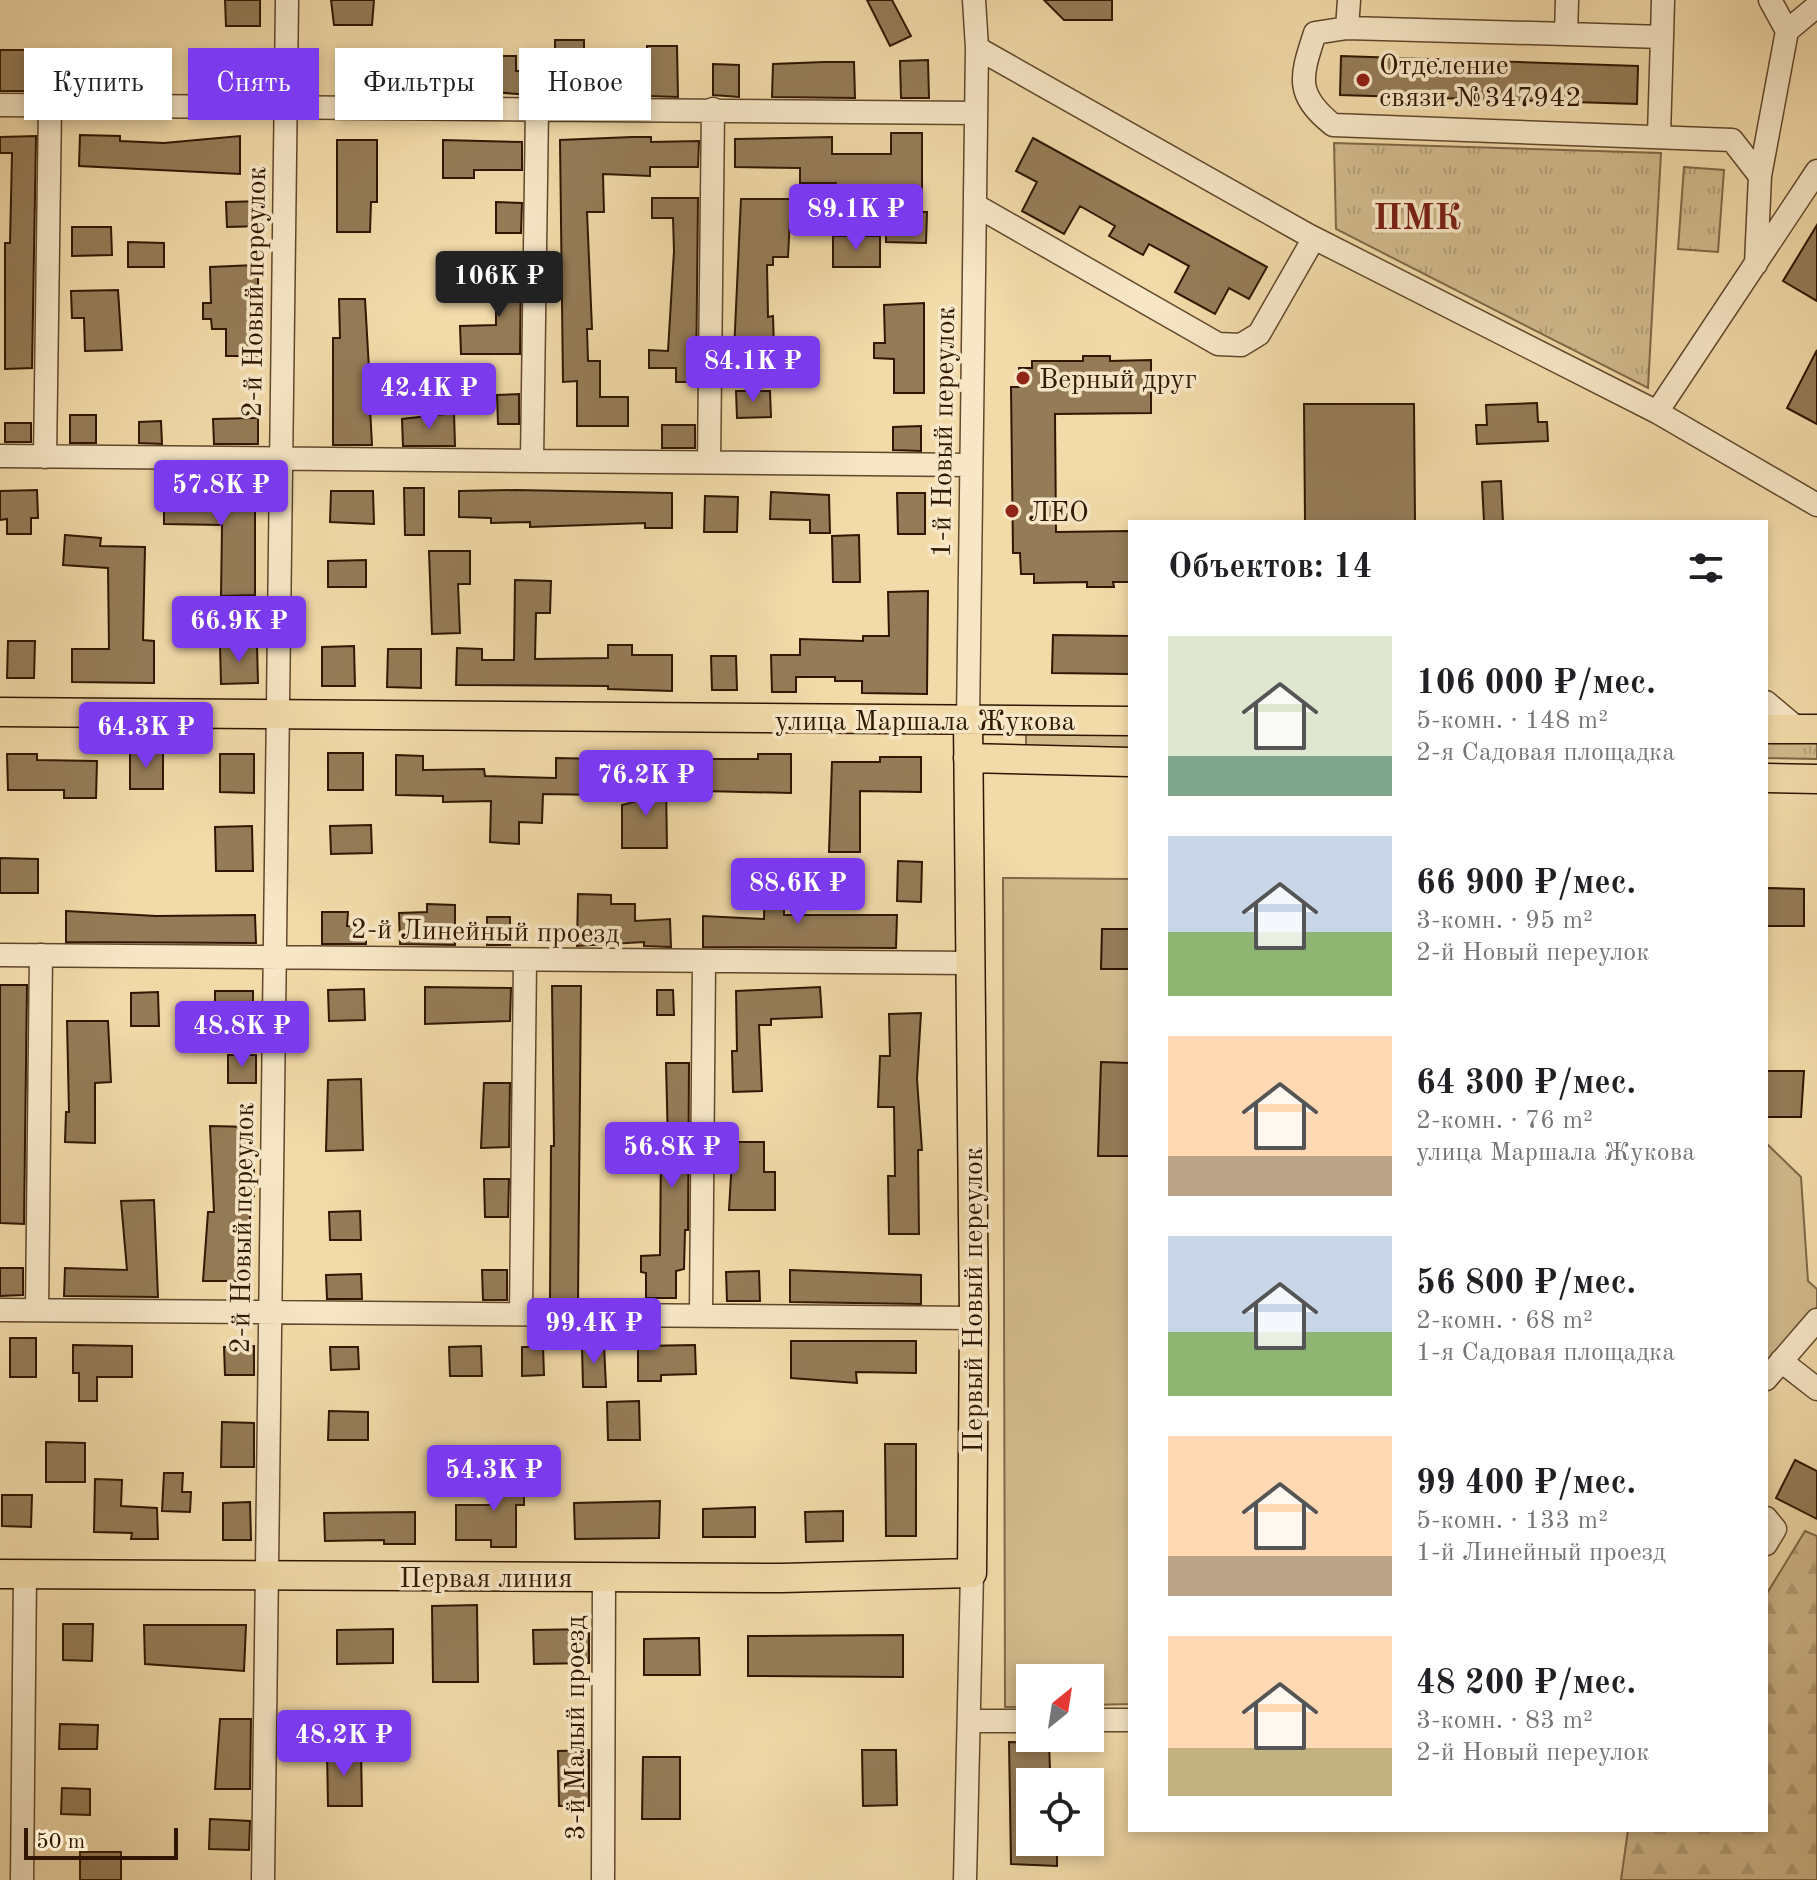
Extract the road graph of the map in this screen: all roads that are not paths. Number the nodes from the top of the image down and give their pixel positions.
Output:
1 (287, 0) edge
2 (974, 0) edge
3 (1349, 0) edge
4 (1567, 0) edge
5 (1663, 0) edge
6 (1770, 0) edge
7 (1817, 6) edge
8 (1347, 28) junction
9 (1787, 31) junction
10 (1566, 34) junction
11 (1662, 37) junction
12 (287, 48) edge
13 (977, 48) junction
14 (0, 105) edge
15 (24, 105) edge
16 (319, 107) edge
17 (519, 109) edge
18 (651, 109) edge
19 (713, 109) junction
20 (976, 113) junction
21 (50, 120) edge
22 (287, 120) edge
23 (537, 120) edge
24 (1659, 135) junction
25 (1817, 171) edge
26 (1760, 176) junction
27 (975, 205) junction
28 (1314, 238) junction
29 (1756, 264) junction
30 (1657, 412) junction
31 (0, 456) edge
32 (45, 457) junction
33 (281, 458) junction
34 (532, 460) junction
35 (709, 461) junction
36 (971, 465) junction
37 (1817, 505) edge
38 (1768, 703) edge
39 (0, 712) edge
40 (276, 715) junction
41 (968, 721) junction
42 (1128, 721) edge
43 (1768, 729) edge
44 (1807, 729) edge
45 (968, 758) junction
46 (1128, 762) edge
47 (1768, 778) edge
48 (1817, 779) edge
49 (0, 955) edge
50 (41, 955) junction
51 (274, 958) junction
52 (525, 960) junction
53 (704, 962) junction
54 (969, 963) junction
55 (0, 1310) edge
56 (37, 1310) junction
57 (270, 1312) junction
58 (521, 1313) junction
59 (701, 1313) junction
60 (974, 1318) junction
61 (1817, 1320) edge
62 (1781, 1361) junction
63 (1768, 1377) edge
64 (1817, 1389) edge
65 (1768, 1520) edge
66 (1768, 1541) edge
67 (972, 1573) junction
68 (12, 1574) edge
69 (267, 1576) junction
70 (604, 1577) junction
71 (1104, 1720) edge
72 (1128, 1720) edge
73 (969, 1721) junction
74 (1016, 1721) edge
75 (22, 1880) edge
76 (263, 1880) edge
77 (603, 1880) edge
78 (965, 1880) edge

1 - 12 street, 2-й Новый переулок
2 - 13 street, 1-й Новый переулок
3 - 8 street
4 - 10 street
5 - 11 street
6 - 9 street
7 - 9 street
8 - 10 street
8 - 24 street
9 - 26 street
10 - 11 street
11 - 24 street
13 - 20 street, 1-й Новый переулок
13 - 28 street
14 - 15 street
16 - 17 street
18 - 19 street
19 - 20 street
19 - 35 street
20 - 27 street, 1-й Новый переулок
21 - 32 street
22 - 33 street, 2-й Новый переулок
23 - 34 street
24 - 26 street
25 - 29 street
26 - 29 street
27 - 28 street
27 - 36 street, 1-й Новый переулок
28 - 30 street
29 - 30 street
30 - 37 street
31 - 32 street
32 - 33 street
33 - 34 street
33 - 40 street, 2-й Новый переулок
34 - 35 street
35 - 36 street
36 - 41 street, 1-й Новый переулок
38 - 44 street
39 - 40 main road, улица Маршала Жукова
40 - 41 main road, улица Маршала Жукова
40 - 51 street, 2-й Новый переулок
41 - 42 main road, улица Маршала Жукова
41 - 45 main road, Первый Новый переулок
43 - 44 main road
45 - 46 main road, улица Маршала Жукова
45 - 54 main road, Первый Новый переулок
47 - 48 main road
49 - 50 street, 2-й Линейный проезд
50 - 51 street, 2-й Линейный проезд
50 - 56 street
51 - 52 street, 2-й Линейный проезд
51 - 57 street, 2-й Новый переулок
52 - 53 street, 2-й Линейный проезд
52 - 58 street
53 - 54 street, 2-й Линейный проезд
53 - 59 street
54 - 60 main road, Первый Новый переулок
55 - 56 street
56 - 57 street
57 - 58 street
57 - 69 street, 2-й Новый переулок
58 - 59 street
59 - 60 street
60 - 67 main road, Первый Новый переулок
61 - 62 street
62 - 63 street
62 - 64 street
65 - 66 street
67 - 70 main road, Первая линия
67 - 73 street, Первый Новый переулок
68 - 69 main road, Первая линия
68 - 75 street
69 - 70 main road, Первая линия
69 - 76 street, 2-й Новый переулок
70 - 77 street, 3-й Малый проезд
71 - 72 street
73 - 74 street
73 - 78 street, Первый Новый переулок

